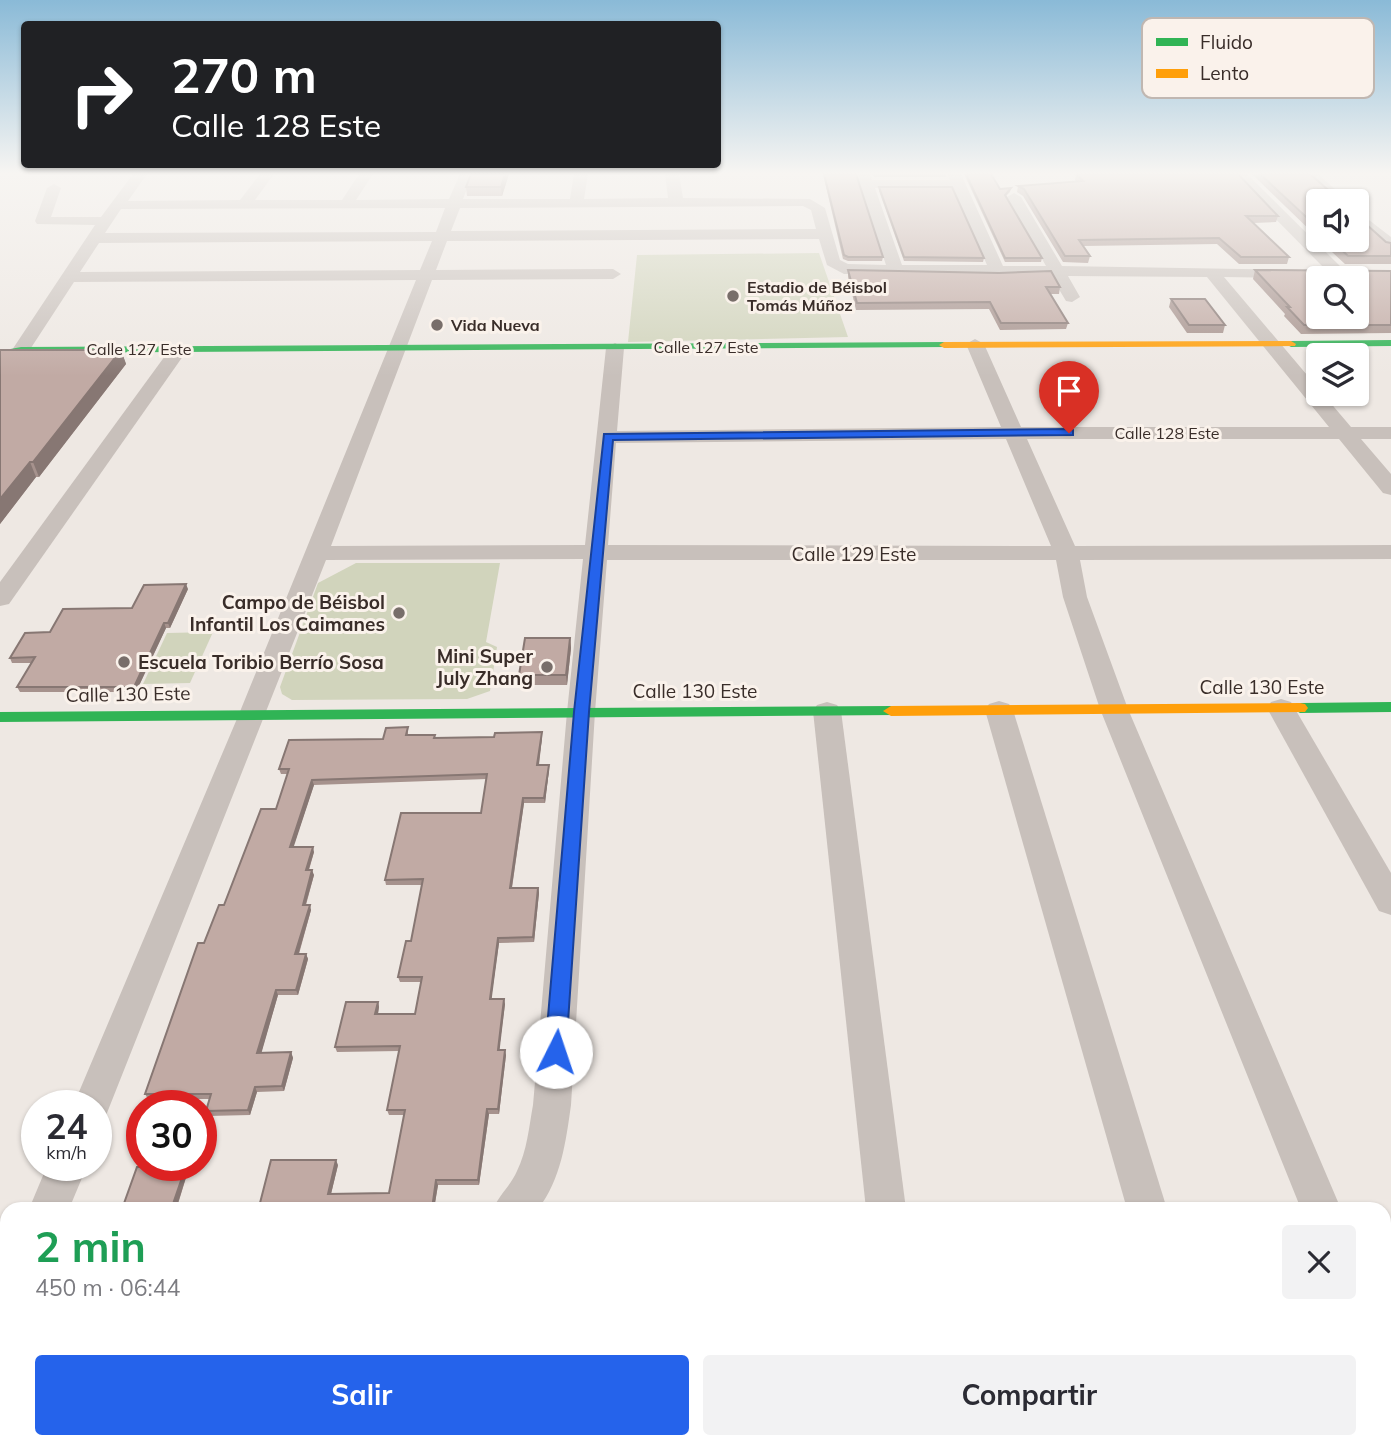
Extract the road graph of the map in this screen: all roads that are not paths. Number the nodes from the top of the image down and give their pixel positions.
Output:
1 (92, 242) edge
2 (440, 242) edge
3 (828, 242) edge
4 (882, 242) edge
5 (984, 242) edge
6 (1040, 242) edge
7 (1312, 242) edge
8 (890, 271) junction
9 (998, 272) junction
10 (1057, 272) junction
11 (1212, 273) junction
12 (613, 274) dead end
13 (427, 276) junction
14 (69, 277) junction
15 (889, 291) edge
16 (1072, 297) dead end
17 (1391, 343) edge
18 (975, 344) junction
19 (1269, 344) junction
20 (396, 348) junction
21 (615, 348) junction
22 (179, 349) junction
23 (21, 350) junction
24 (0, 354) edge
25 (1014, 433) junction
26 (1345, 433) junction
27 (1391, 433) edge
28 (608, 437) junction
29 (1391, 488) edge
30 (597, 551) junction
31 (1391, 552) edge
32 (316, 553) junction
33 (1067, 555) junction
34 (0, 599) edge
35 (1391, 707) edge
36 (1281, 708) junction
37 (1114, 709) junction
38 (999, 710) junction
39 (827, 711) junction
40 (582, 712) junction
41 (253, 714) junction
42 (0, 717) edge
43 (1391, 902) edge
44 (99, 1090) edge
45 (61, 1181) edge
46 (52, 1202) edge
47 (519, 1202) edge
48 (885, 1202) edge
49 (1145, 1202) edge
50 (1318, 1202) edge

1 - 14 street
2 - 13 street
3 - 8 street
4 - 8 street
5 - 9 street
6 - 10 street
7 - 11 street
8 - 9 street
8 - 15 street
9 - 10 street
10 - 11 street
10 - 16 street
11 - 19 street
12 - 13 street
13 - 14 street
13 - 20 street
14 - 23 street
17 - 19 street, Calle 127 Este
18 - 19 street, Calle 127 Este
18 - 21 street, Calle 127 Este
18 - 25 street
19 - 26 street
20 - 21 street, Calle 127 Este
20 - 22 street, Calle 127 Este
20 - 32 street
21 - 28 street
22 - 23 street, Calle 127 Este
22 - 34 street
23 - 24 street, Calle 127 Este
25 - 26 street, Calle 128 Este
25 - 28 street, Calle 128 Este
25 - 33 street
26 - 27 street, Calle 128 Este
26 - 29 street
28 - 30 street
30 - 32 street, Calle 129 Este
30 - 33 street, Calle 129 Este
30 - 40 street
31 - 33 street, Calle 129 Este
32 - 41 street
33 - 37 street
35 - 36 street, Calle 130 Este
36 - 37 street, Calle 130 Este
36 - 43 street
37 - 38 street, Calle 130 Este
37 - 50 street
38 - 39 street, Calle 130 Este
38 - 49 street
39 - 40 street, Calle 130 Este
39 - 48 street
40 - 41 street, Calle 130 Este
40 - 47 street
41 - 42 street, Calle 130 Este
41 - 44 street
45 - 46 street

